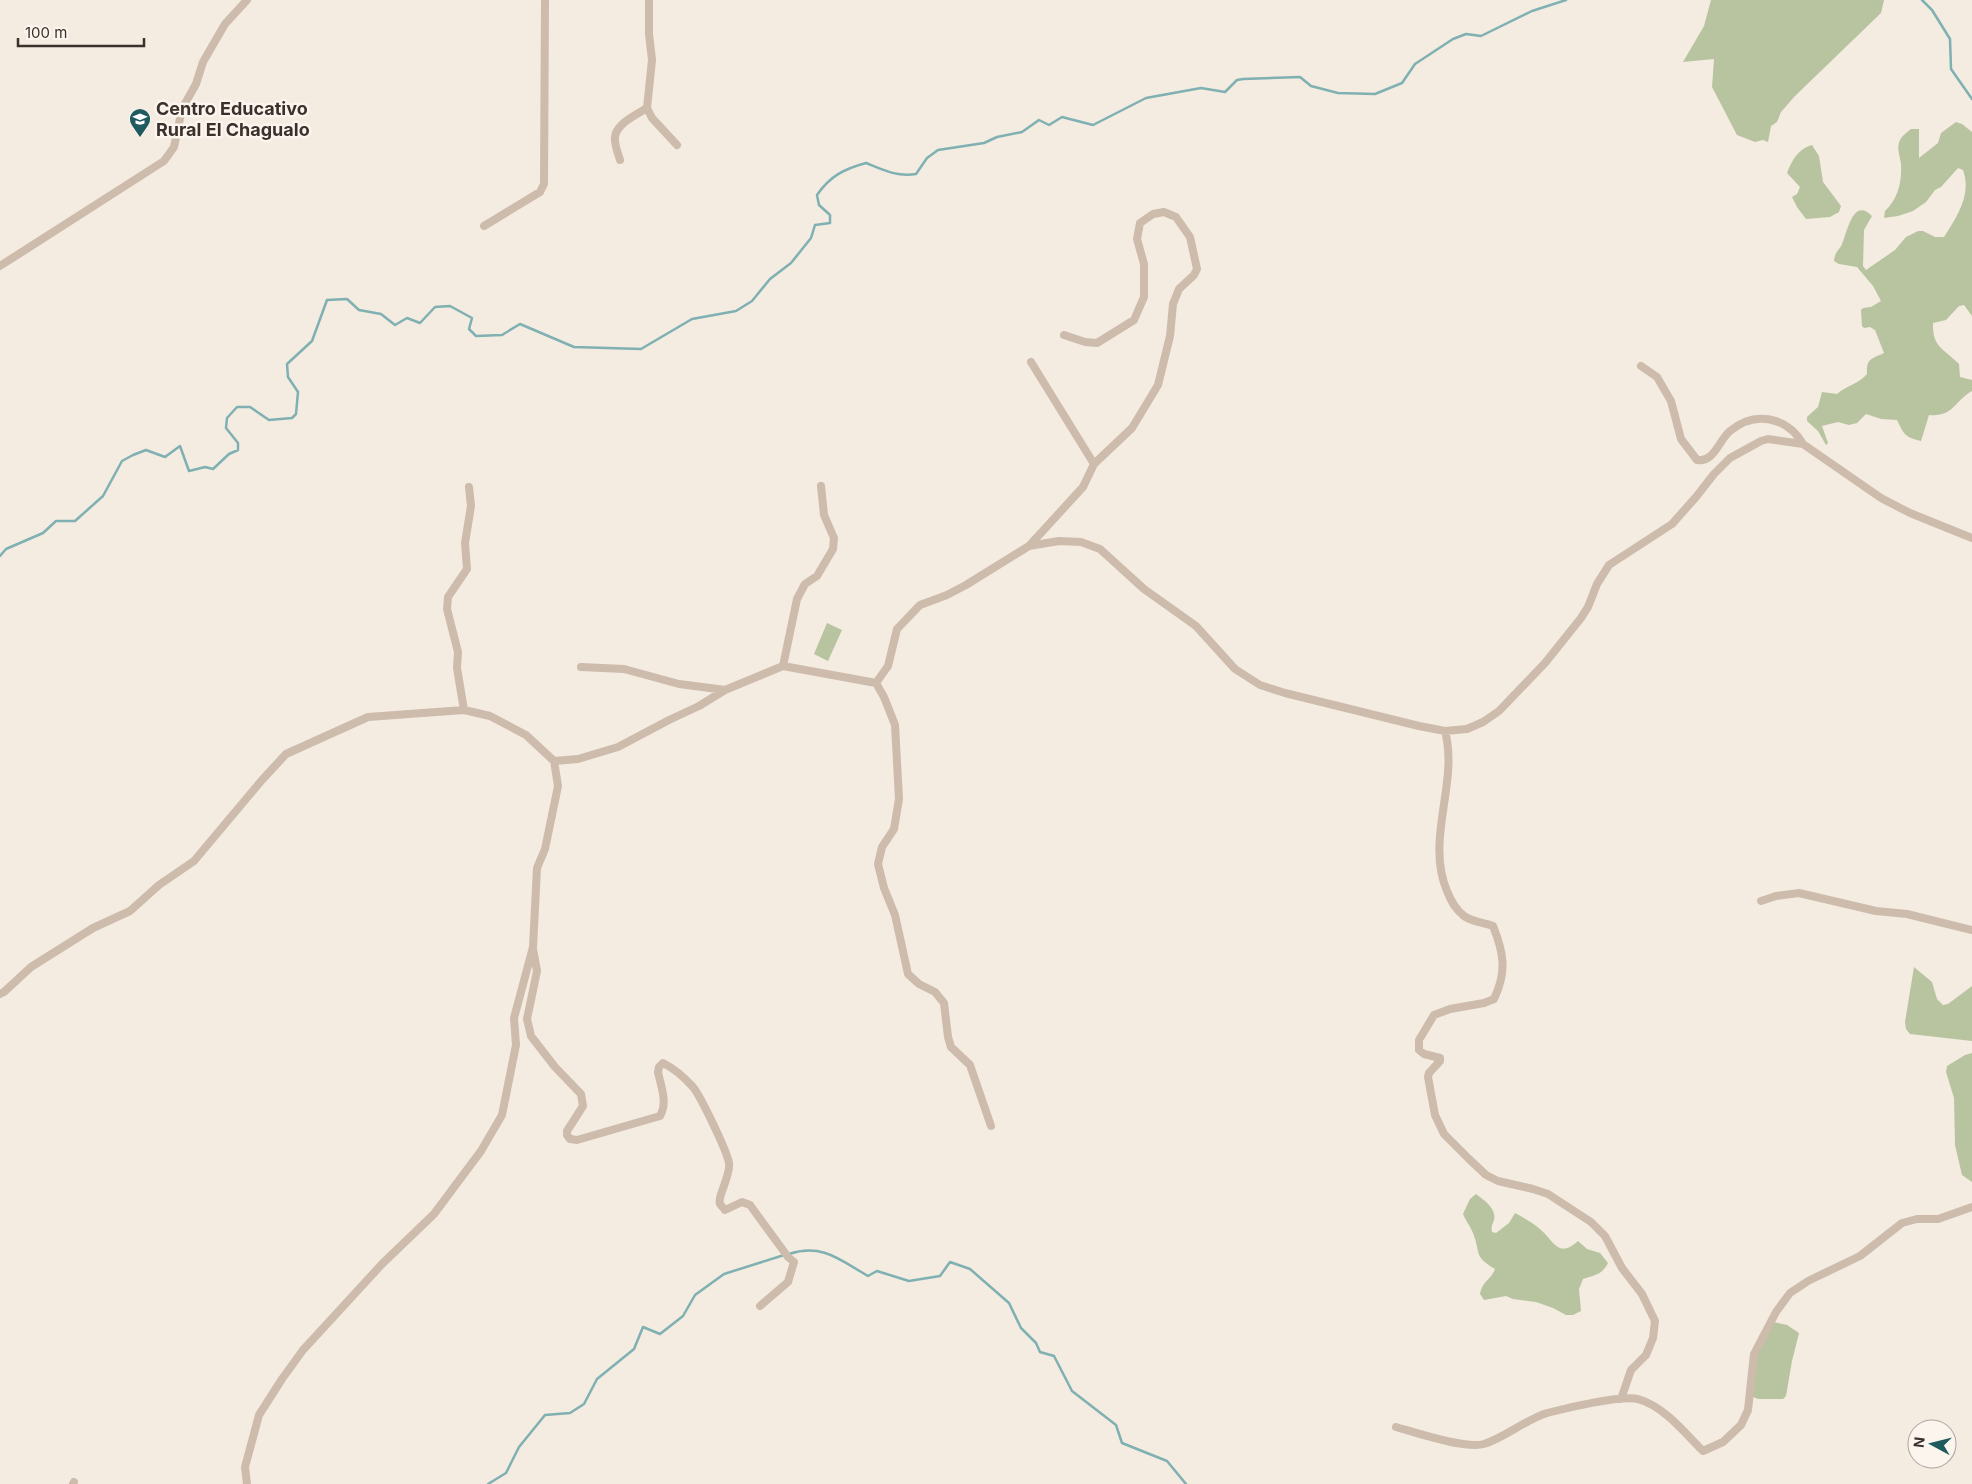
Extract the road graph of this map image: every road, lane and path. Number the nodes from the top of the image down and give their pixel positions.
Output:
1 (247, 0) edge
2 (545, 0) edge
3 (650, 0) edge
4 (647, 108) junction
5 (677, 145) dead end
6 (620, 160) dead end
7 (484, 226) dead end
8 (0, 266) edge
9 (1064, 334) dead end
10 (1031, 362) dead end
11 (1641, 366) dead end
12 (1803, 444) junction
13 (1094, 464) junction
14 (821, 486) dead end
15 (469, 487) dead end
16 (1972, 538) edge
17 (1029, 546) junction
18 (783, 666) junction
19 (581, 668) dead end
20 (876, 683) junction
21 (725, 690) junction
22 (464, 710) junction
23 (1445, 731) junction
24 (554, 761) junction
25 (1761, 901) dead end
26 (1972, 930) edge
27 (533, 947) junction
28 (0, 994) edge
29 (991, 1126) dead end
30 (1972, 1207) edge
31 (760, 1306) dead end
32 (1621, 1399) junction
33 (1396, 1427) dead end
34 (248, 1484) edge

1 - 8 street
2 - 7 street
3 - 4 street
4 - 5 street
4 - 6 street
9 - 13 street
10 - 13 street
11 - 12 street
12 - 16 street
12 - 23 street
13 - 17 street
14 - 18 street
15 - 22 street
17 - 20 street
17 - 23 street
18 - 20 street
18 - 21 street
19 - 21 street
20 - 29 street
21 - 24 street
22 - 24 street
22 - 28 street
23 - 32 street
24 - 27 street
25 - 26 street
27 - 31 street
27 - 34 street
30 - 32 street
32 - 33 street

